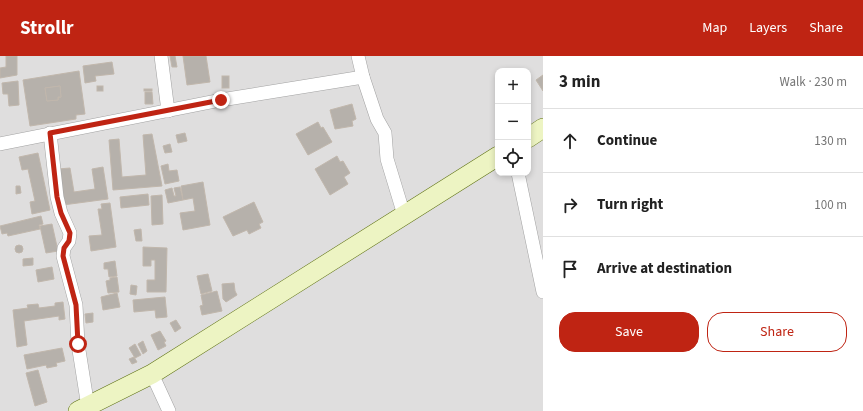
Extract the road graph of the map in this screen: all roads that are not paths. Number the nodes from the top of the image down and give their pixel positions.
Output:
1 (161, 56) edge
2 (358, 56) edge
3 (363, 77) junction
4 (168, 111) junction
5 (543, 128) edge
6 (50, 133) junction
7 (531, 136) edge
8 (0, 144) edge
9 (495, 158) edge
10 (519, 176) edge
11 (404, 215) junction
12 (538, 243) edge
13 (543, 292) edge
14 (152, 374) junction
15 (83, 409) edge
16 (169, 411) edge

1 - 4 street
2 - 3 street
3 - 4 street
3 - 11 street
4 - 6 street
5 - 7 main road
6 - 8 street
6 - 15 street
9 - 11 main road
10 - 12 street
11 - 14 main road
12 - 13 street
14 - 15 main road
14 - 16 street

